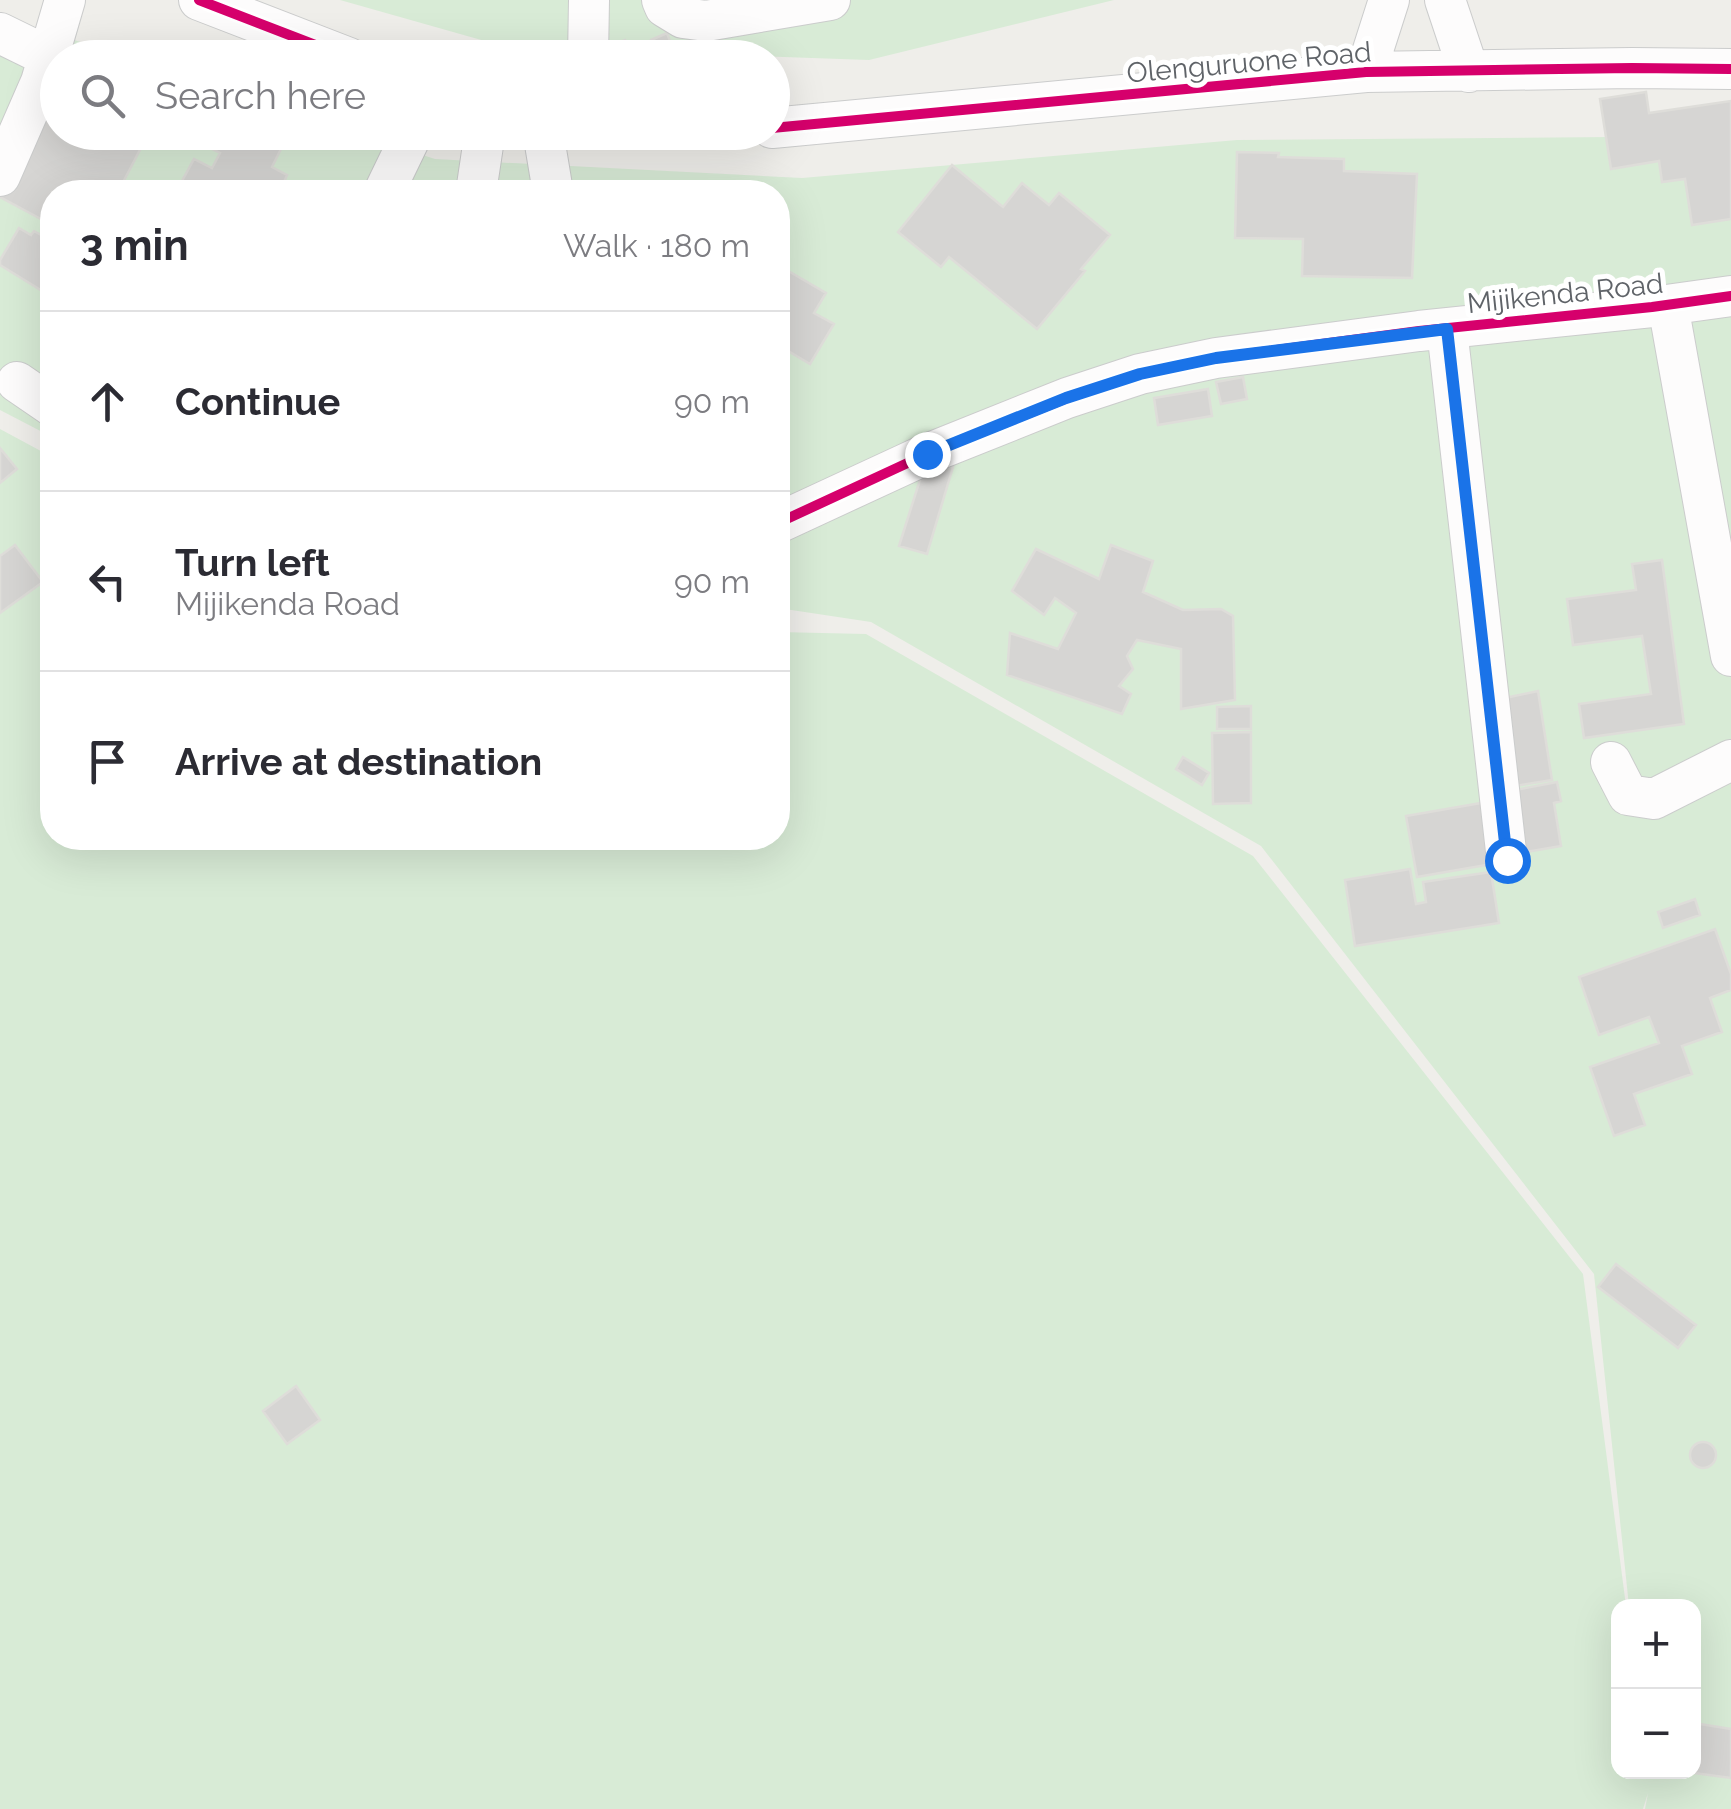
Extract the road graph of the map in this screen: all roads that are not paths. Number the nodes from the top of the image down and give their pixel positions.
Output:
1 (65, 0) edge
2 (199, 0) edge
3 (588, 0) edge
4 (662, 0) edge
5 (830, 0) edge
6 (1389, 0) edge
7 (1445, 0) edge
8 (0, 33) edge
9 (54, 40) edge
10 (302, 40) edge
11 (588, 40) edge
12 (40, 53) edge
13 (1731, 69) edge
14 (1366, 72) junction
15 (1470, 72) junction
16 (40, 84) edge
17 (790, 126) edge
18 (404, 150) edge
19 (483, 150) edge
20 (546, 150) edge
21 (0, 176) edge
22 (390, 180) edge
23 (478, 180) edge
24 (550, 180) edge
25 (1731, 296) edge
26 (1668, 304) junction
27 (1447, 329) junction
28 (17, 382) dead end
29 (40, 398) edge
30 (790, 518) edge
31 (1731, 656) edge
32 (1731, 760) edge
33 (1611, 762) dead end
34 (1507, 860) dead end

1 - 9 street
2 - 10 street
3 - 11 street
4 - 5 street
6 - 14 street
7 - 15 street
8 - 12 street
13 - 15 street, Olenguruone Road
14 - 15 street, Olenguruone Road
14 - 17 street, Olenguruone Road
16 - 21 street
18 - 22 street
19 - 23 street
20 - 24 street
25 - 26 street, Mijikenda Road
26 - 27 street, Mijikenda Road
26 - 31 street
27 - 30 street, Mijikenda Road
27 - 34 street
28 - 29 street
32 - 33 street

